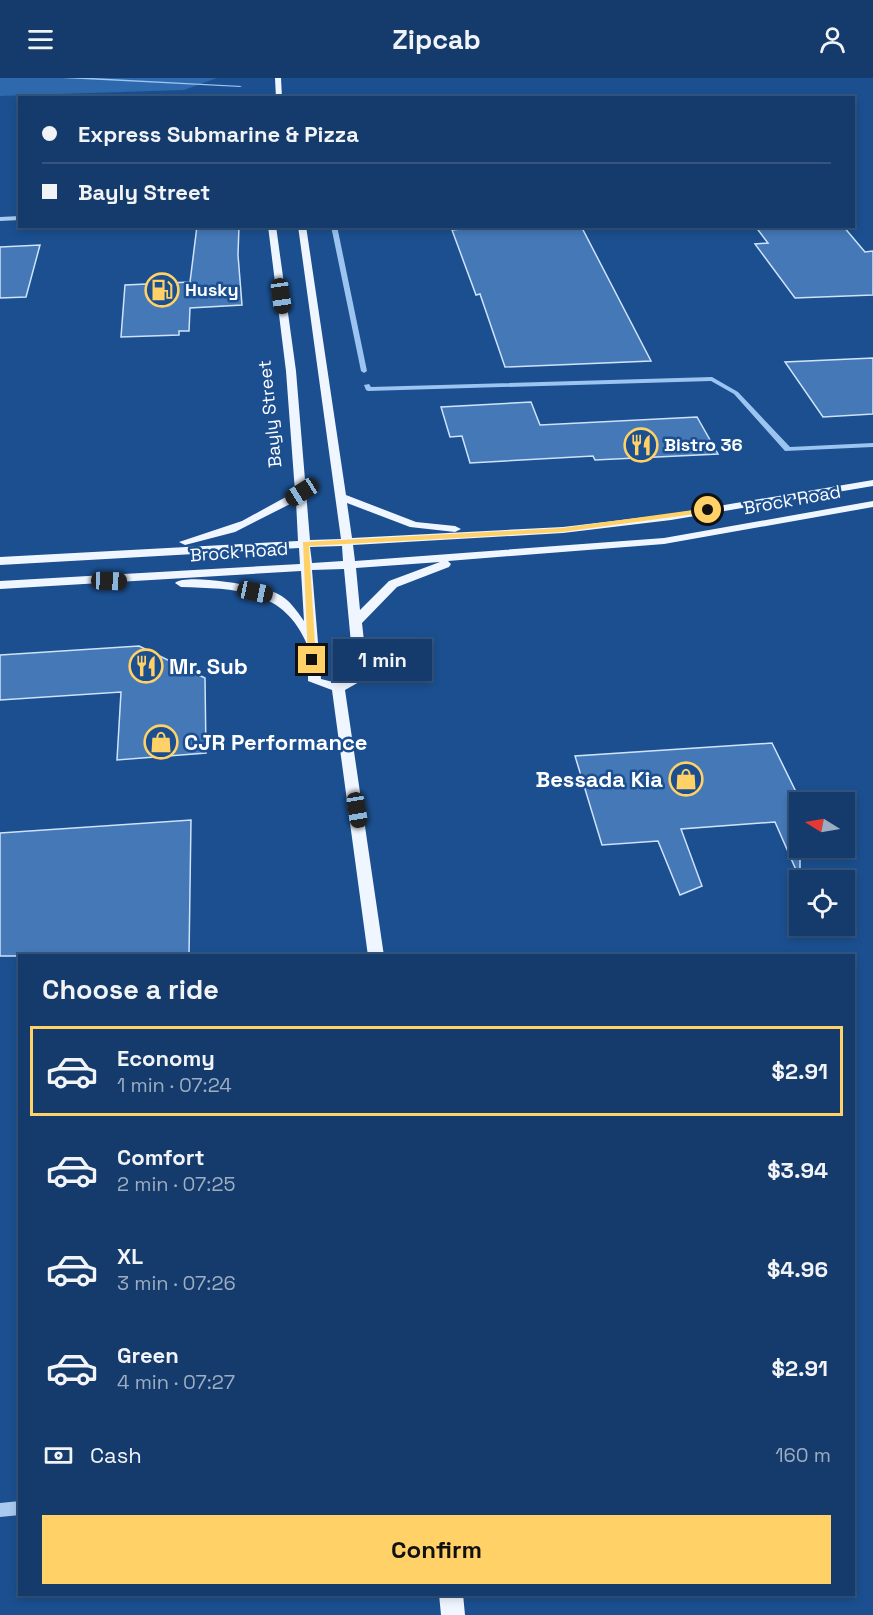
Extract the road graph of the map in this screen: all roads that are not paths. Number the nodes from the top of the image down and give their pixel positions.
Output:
1 (278, 78) edge
2 (279, 96) edge
3 (18, 218) edge
4 (0, 219) edge
5 (272, 228) edge
6 (302, 228) edge
7 (873, 483) edge
8 (302, 492) junction
9 (341, 497) junction
10 (873, 504) edge
11 (562, 530) junction
12 (347, 542) junction
13 (305, 544) junction
14 (483, 555) junction
15 (100, 556) junction
16 (0, 561) edge
17 (349, 564) junction
18 (305, 566) junction
19 (88, 581) junction
20 (0, 585) edge
21 (355, 623) junction
22 (310, 639) junction
23 (338, 688) junction
24 (376, 954) edge
25 (18, 1508) edge
26 (0, 1510) edge
27 (451, 1596) edge
28 (453, 1615) edge

1 - 2 main road
3 - 4 street
5 - 8 main road, Bayly Street
6 - 9 main road
7 - 11 main road, Brock Road
8 - 13 main road, Bayly Street
8 - 15 main road
9 - 11 main road
9 - 12 main road
10 - 14 main road, Brock Road
11 - 12 main road, Brock Road
12 - 13 main road, Brock Road
12 - 17 main road
13 - 15 main road, Brock Road
13 - 18 main road, Bayly Street
14 - 17 main road, Brock Road
14 - 21 main road
15 - 16 main road, Brock Road
17 - 18 main road, Brock Road
17 - 21 main road
18 - 19 main road, Brock Road
18 - 22 main road, Bayly Street
19 - 20 main road, Brock Road
19 - 22 main road
21 - 23 main road
22 - 23 main road, Bayly Street
23 - 24 main road
25 - 26 street
27 - 28 main road

